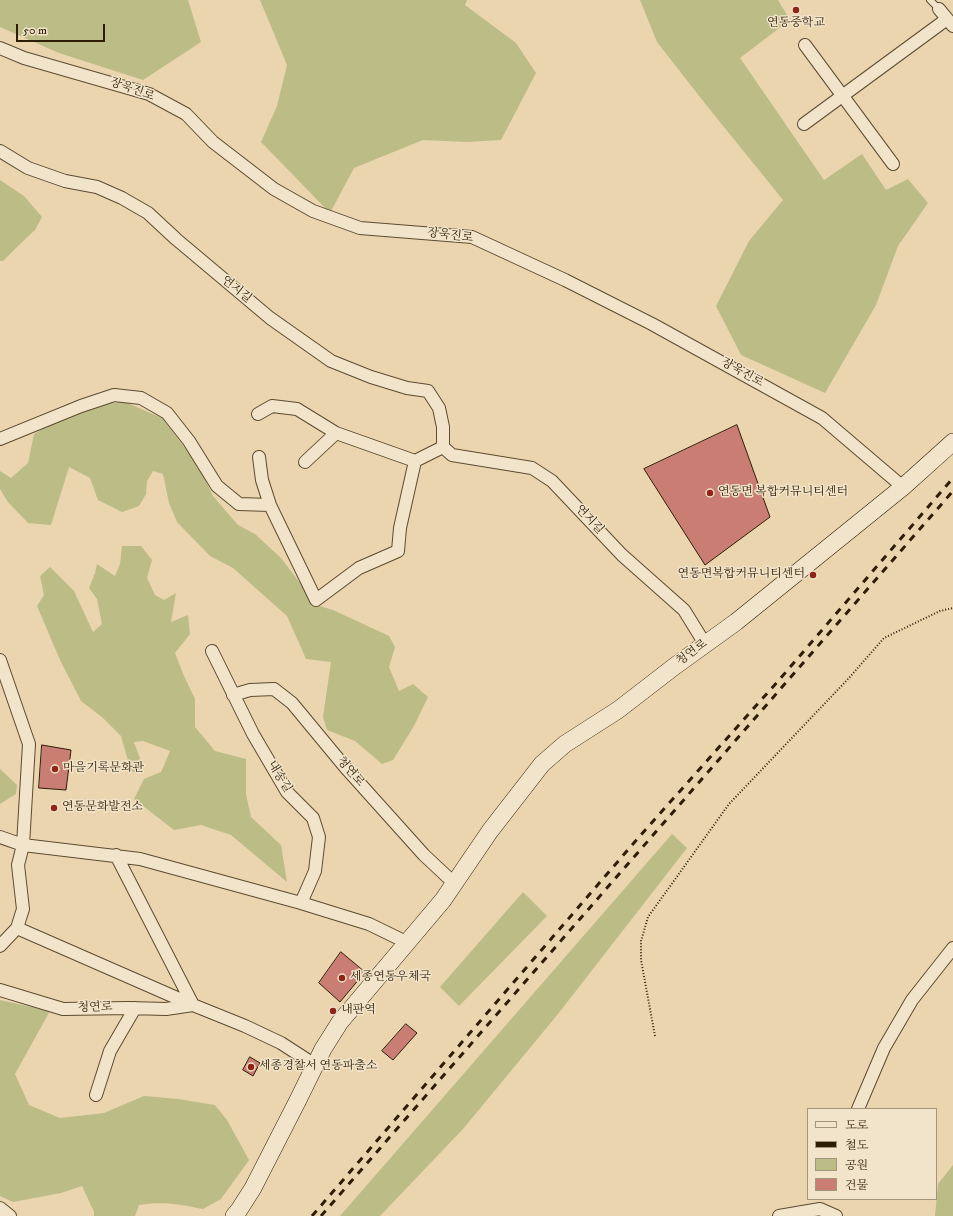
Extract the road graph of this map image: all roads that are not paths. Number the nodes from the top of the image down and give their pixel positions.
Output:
1 (930, 0) edge
2 (939, 9) joint
3 (950, 23) edge
4 (805, 45) dead end
5 (0, 48) edge
6 (842, 96) junction
7 (804, 124) dead end
8 (0, 151) edge
9 (893, 164) dead end
10 (258, 414) dead end
11 (336, 432) junction
12 (0, 439) edge
13 (953, 442) edge
14 (443, 447) junction
15 (259, 457) dead end
16 (415, 461) junction
17 (305, 462) dead end
18 (904, 487) junction
19 (270, 505) junction
20 (705, 644) junction
21 (212, 651) dead end
22 (0, 660) edge
23 (233, 696) junction
24 (0, 837) edge
25 (23, 845) junction
26 (116, 855) junction
27 (454, 884) junction
28 (301, 904) junction
29 (17, 928) junction
30 (406, 942) junction
31 (0, 946) edge
32 (953, 948) edge
33 (0, 990) edge
34 (193, 1005) junction
35 (135, 1008) junction
36 (314, 1066) junction
37 (96, 1094) dead end
38 (858, 1108) edge
39 (822, 1204) edge
40 (0, 1208) edge
41 (10, 1216) edge
42 (234, 1216) edge
43 (779, 1216) edge
44 (836, 1216) edge

1 - 2 lane
2 - 3 street
3 - 6 street
4 - 6 street
5 - 18 street, 장욱진로
6 - 7 street
6 - 9 street
8 - 14 street, 연지길
10 - 11 street
11 - 16 street
11 - 17 street
12 - 19 street
13 - 18 main road, 청연로
14 - 16 street
14 - 20 street, 연지길
15 - 19 street
16 - 19 street
18 - 20 main road, 청연로
20 - 27 main road, 청연로
21 - 23 street, 내송길
22 - 25 street
23 - 27 street, 청연로
23 - 28 street, 내송길
24 - 25 street
25 - 26 street
25 - 29 street
26 - 28 street
26 - 34 street
27 - 30 main road, 청연로
28 - 30 street
29 - 31 street
29 - 34 street
30 - 36 main road, 청연로
32 - 38 street
33 - 35 street, 청연로
34 - 35 street, 청연로
34 - 36 street
35 - 37 street
36 - 42 main road, 청연로
39 - 43 street
39 - 44 street
40 - 41 street

